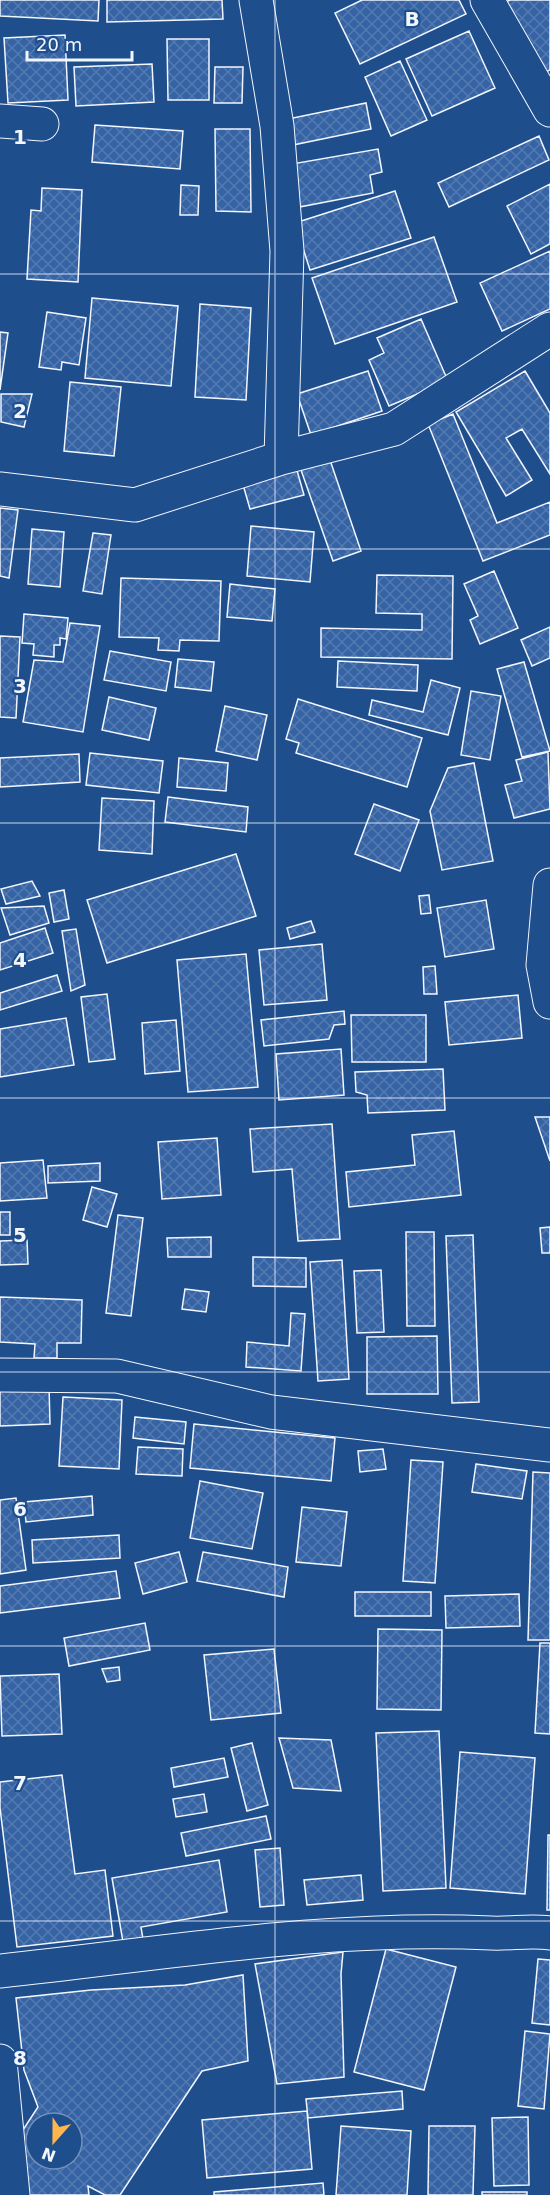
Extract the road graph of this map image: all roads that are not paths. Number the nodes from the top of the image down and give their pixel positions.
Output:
1 (256, 0) edge
2 (487, 0) edge
3 (550, 110) edge
4 (0, 121) edge
5 (42, 124) dead end
6 (550, 329) edge
7 (280, 458) junction
8 (0, 489) edge
9 (550, 885) edge
10 (550, 1002) edge
11 (0, 1375) edge
12 (550, 1445) edge
13 (550, 1933) edge
14 (0, 1971) edge
15 (0, 2061) edge
16 (13, 2195) edge

1 - 7 street
2 - 3 street
4 - 5 street
6 - 7 street
7 - 8 street
9 - 10 street
11 - 12 street
13 - 14 street
15 - 16 street

